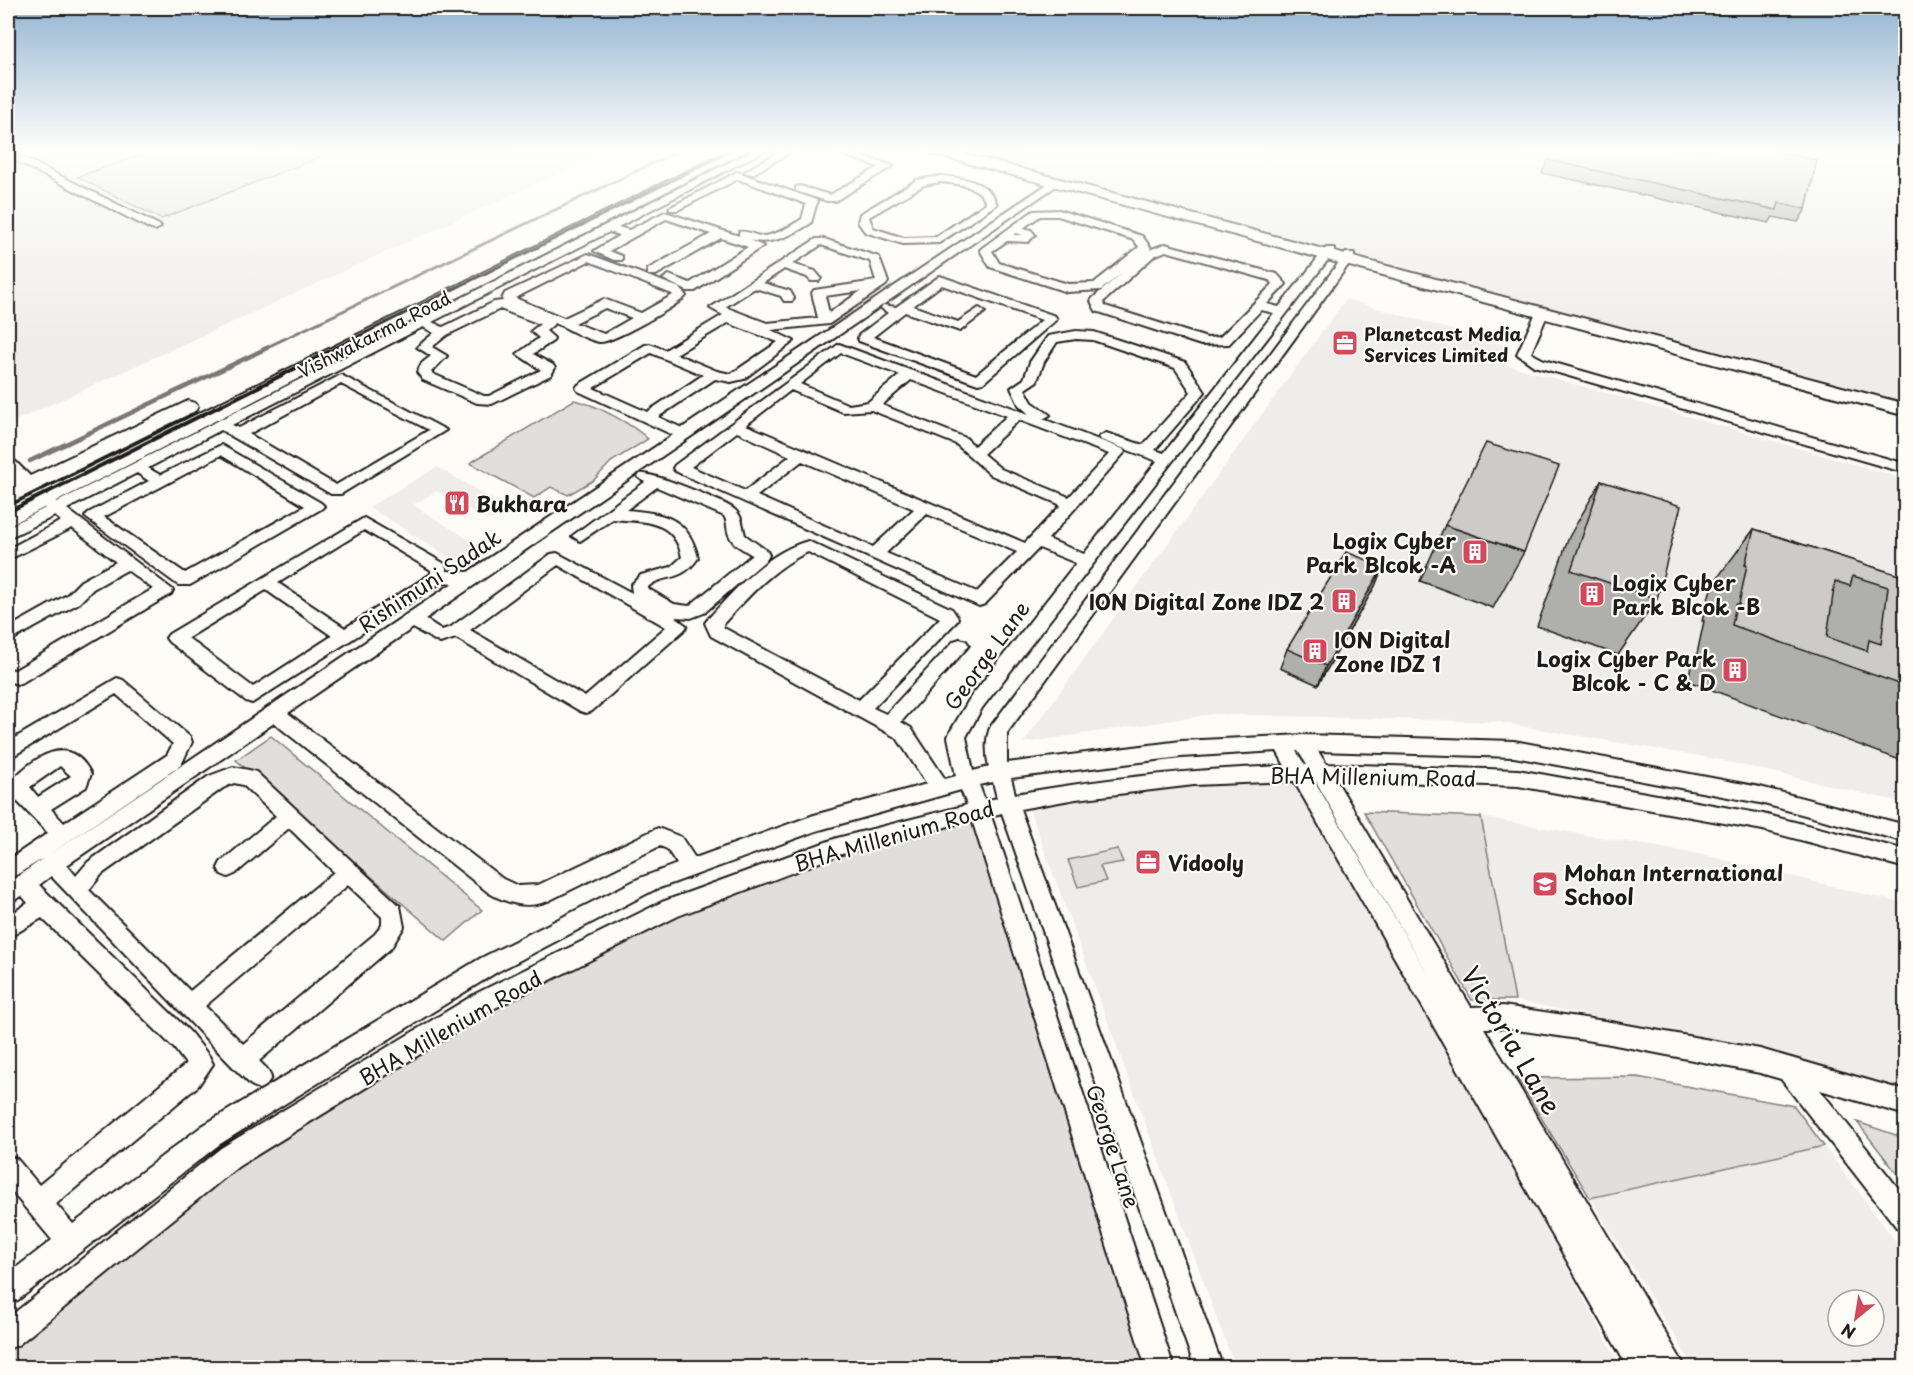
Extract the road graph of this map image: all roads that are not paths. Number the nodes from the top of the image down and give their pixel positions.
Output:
1 (130, 214) edge
2 (592, 214) edge
3 (620, 214) edge
4 (634, 214) edge
5 (666, 214) edge
6 (666, 214) edge
7 (691, 214) edge
8 (809, 214) edge
9 (867, 214) edge
10 (977, 214) edge
11 (1006, 214) edge
12 (1034, 214) edge
13 (1063, 214) edge
14 (1180, 214) edge
15 (1187, 214) edge
16 (966, 222) junction
17 (155, 227) dead end
18 (987, 227) junction
19 (608, 228) junction
20 (721, 233) junction
21 (1009, 233) junction
22 (630, 234) junction
23 (1339, 255) junction
24 (502, 262) junction
25 (524, 265) junction
26 (783, 265) junction
27 (652, 272) junction
28 (548, 276) junction
29 (815, 278) dead end
30 (754, 284) junction
31 (788, 298) dead end
32 (870, 299) junction
33 (1259, 305) junction
34 (902, 308) junction
35 (979, 312) dead end
36 (1282, 312) junction
37 (1542, 313) junction
38 (644, 318) junction
39 (825, 321) junction
40 (422, 322) junction
41 (565, 323) junction
42 (442, 332) junction
43 (667, 354) junction
44 (326, 371) junction
45 (713, 374) junction
46 (910, 374) junction
47 (341, 379) junction
48 (790, 385) junction
49 (1905, 401) edge
50 (872, 406) junction
51 (1905, 410) edge
52 (1017, 414) junction
53 (648, 418) junction
54 (221, 424) junction
55 (736, 426) junction
56 (239, 434) junction
57 (683, 434) junction
58 (199, 435) junction
59 (222, 449) junction
60 (1146, 451) junction
61 (974, 454) junction
62 (800, 455) junction
63 (1167, 459) junction
64 (8, 466) edge
65 (137, 467) junction
66 (1905, 469) edge
67 (632, 471) junction
68 (160, 481) junction
69 (656, 481) junction
70 (8, 495) edge
71 (745, 498) junction
72 (71, 501) junction
73 (1071, 503) junction
74 (49, 504) junction
75 (925, 507) junction
76 (609, 514) junction
77 (8, 517) edge
78 (93, 517) junction
79 (74, 521) junction
80 (8, 533) edge
81 (580, 536) dead end
82 (1032, 546) junction
83 (875, 554) junction
84 (8, 555) edge
85 (1087, 561) junction
86 (128, 562) junction
87 (439, 576) junction
88 (470, 578) junction
89 (267, 583) junction
90 (411, 618) junction
91 (457, 632) junction
92 (8, 636) edge
93 (345, 636) junction
94 (960, 645) dead end
95 (8, 675) edge
96 (861, 709) junction
97 (273, 712) junction
98 (888, 724) junction
99 (1292, 742) junction
100 (8, 751) edge
101 (999, 771) junction
102 (1310, 773) junction
103 (967, 780) junction
104 (939, 788) junction
105 (1008, 803) junction
106 (37, 808) dead end
107 (979, 810) junction
108 (289, 816) junction
109 (62, 834) junction
110 (1905, 834) edge
111 (1905, 859) edge
112 (52, 863) junction
113 (228, 868) dead end
114 (690, 868) junction
115 (349, 872) junction
116 (13, 882) edge
117 (76, 891) junction
118 (43, 904) junction
119 (8, 928) edge
120 (190, 1005) junction
121 (1453, 1018) junction
122 (242, 1060) junction
123 (1788, 1069) junction
124 (259, 1077) dead end
125 (1905, 1103) edge
126 (8, 1168) edge
127 (37, 1203) junction
128 (1905, 1219) edge
129 (71, 1242) junction
130 (8, 1290) edge
131 (8, 1335) edge
132 (1160, 1368) edge
133 (1209, 1368) edge
134 (1644, 1368) edge
135 (1672, 1368) edge

1 - 17 street
2 - 24 street, Vishwakarma Road
3 - 25 street, Vishwakarma Road
4 - 19 street
5 - 22 street
6 - 20 street
7 - 8 street
9 - 16 street
10 - 16 street
11 - 18 street, Rishimuni Sadak
12 - 21 street
13 - 21 street
14 - 23 street
15 - 23 street
16 - 18 street
18 - 21 street
18 - 32 street, Rishimuni Sadak
19 - 22 street
19 - 25 street
20 - 27 street
20 - 27 street
22 - 27 street
23 - 36 street, George Lane
23 - 37 street
23 - 49 street
23 - 101 street, George Lane
24 - 25 street, Vishwakarma Road
24 - 70 street, Vishwakarma Road
24 - 74 street, Vishwakarma Road
25 - 28 street
25 - 40 street
26 - 29 street
26 - 30 street
26 - 32 street
28 - 38 street
28 - 41 street
30 - 31 street
30 - 39 street
32 - 34 street
32 - 39 street
32 - 39 street
32 - 57 street, Rishimuni Sadak
33 - 33 street
33 - 36 street
34 - 34 street
34 - 35 street
36 - 63 street, George Lane
37 - 51 street
37 - 66 street
38 - 41 street
38 - 41 street
40 - 42 street
40 - 44 street
42 - 42 street
43 - 45 street
43 - 45 street
43 - 53 street
44 - 47 street
44 - 54 street
45 - 53 street
46 - 48 street
46 - 50 street
46 - 52 street
47 - 56 street
47 - 56 street
48 - 50 street
48 - 55 street
50 - 61 street
52 - 61 street
52 - 73 street
53 - 57 street
54 - 56 street
54 - 58 street
55 - 62 street
55 - 71 street
57 - 67 street, Rishimuni Sadak
58 - 59 street
58 - 65 street
59 - 68 street
59 - 78 street
60 - 60 street
60 - 63 street
61 - 73 street
62 - 71 street
62 - 75 street
63 - 85 street, George Lane
64 - 70 street
65 - 68 street
65 - 72 street
67 - 69 street
67 - 88 street, Rishimuni Sadak
68 - 78 street
69 - 76 street
69 - 76 street
71 - 83 street
72 - 74 street
72 - 78 street
73 - 82 street
74 - 77 street, Vishwakarma Road
74 - 79 street
74 - 80 street
75 - 82 street
75 - 83 street
76 - 81 street
79 - 84 street
79 - 86 street
82 - 83 street
82 - 85 street
85 - 103 street, George Lane
86 - 92 street
86 - 95 street
87 - 88 street
87 - 89 street
87 - 93 street
88 - 90 street, Rishimuni Sadak
89 - 93 street
89 - 93 street
90 - 91 street
90 - 97 street, Rishimuni Sadak
91 - 91 street
94 - 98 street
96 - 96 street
96 - 98 street
97 - 112 street, Rishimuni Sadak
97 - 114 street
98 - 104 street
99 - 101 street, BHA Millenium Road
99 - 102 street, Victoria Lane
99 - 110 street, BHA Millenium Road
100 - 109 street
101 - 103 street, BHA Millenium Road
101 - 105 street, George Lane
102 - 105 street, BHA Millenium Road
102 - 111 street, BHA Millenium Road
102 - 121 street, Victoria Lane
103 - 104 street, BHA Millenium Road
103 - 107 street, George Lane
104 - 114 street, BHA Millenium Road
105 - 107 street, BHA Millenium Road
105 - 133 street, George Lane
106 - 109 street
107 - 131 street, BHA Millenium Road
107 - 132 street, George Lane
108 - 113 street
108 - 115 street
108 - 117 street
109 - 116 street
112 - 116 street, Rishimuni Sadak
112 - 117 street
114 - 129 street, BHA Millenium Road
115 - 120 street
115 - 122 street
116 - 118 street
117 - 120 street
118 - 119 street
118 - 127 street
120 - 122 street
121 - 123 street
121 - 134 street, Victoria Lane
121 - 135 street, Victoria Lane
122 - 124 street
123 - 125 street
123 - 128 street
126 - 127 street
127 - 129 street
129 - 130 street, BHA Millenium Road

